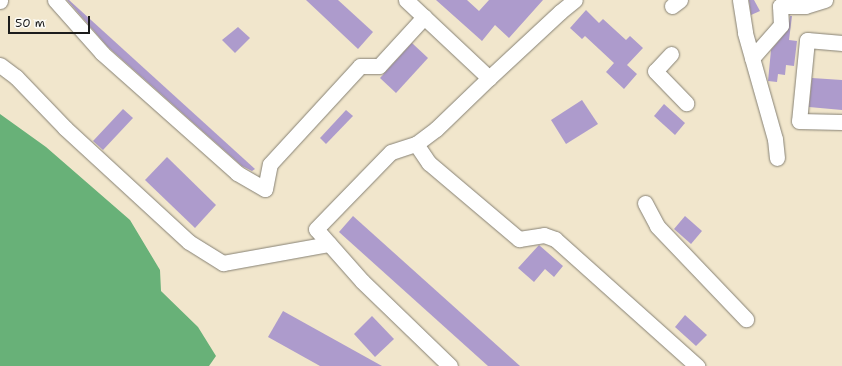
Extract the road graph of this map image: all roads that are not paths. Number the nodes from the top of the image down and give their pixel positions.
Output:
1 (55, 0) edge
2 (406, 0) edge
3 (575, 0) edge
4 (740, 0) edge
5 (825, 0) edge
6 (424, 17) junction
7 (842, 43) edge
8 (671, 54) dead end
9 (752, 58) junction
10 (0, 65) edge
11 (489, 78) junction
12 (686, 103) dead end
13 (842, 122) edge
14 (416, 144) junction
15 (777, 158) dead end
16 (645, 203) dead end
17 (329, 244) junction
18 (746, 319) dead end
19 (450, 366) edge
20 (697, 366) edge

1 - 6 lane
2 - 6 lane
3 - 11 lane
4 - 9 lane
5 - 9 lane
6 - 11 lane
7 - 13 lane
8 - 12 lane
9 - 15 lane
10 - 17 lane
11 - 14 lane
14 - 17 lane
14 - 20 lane
16 - 18 lane
17 - 19 lane

